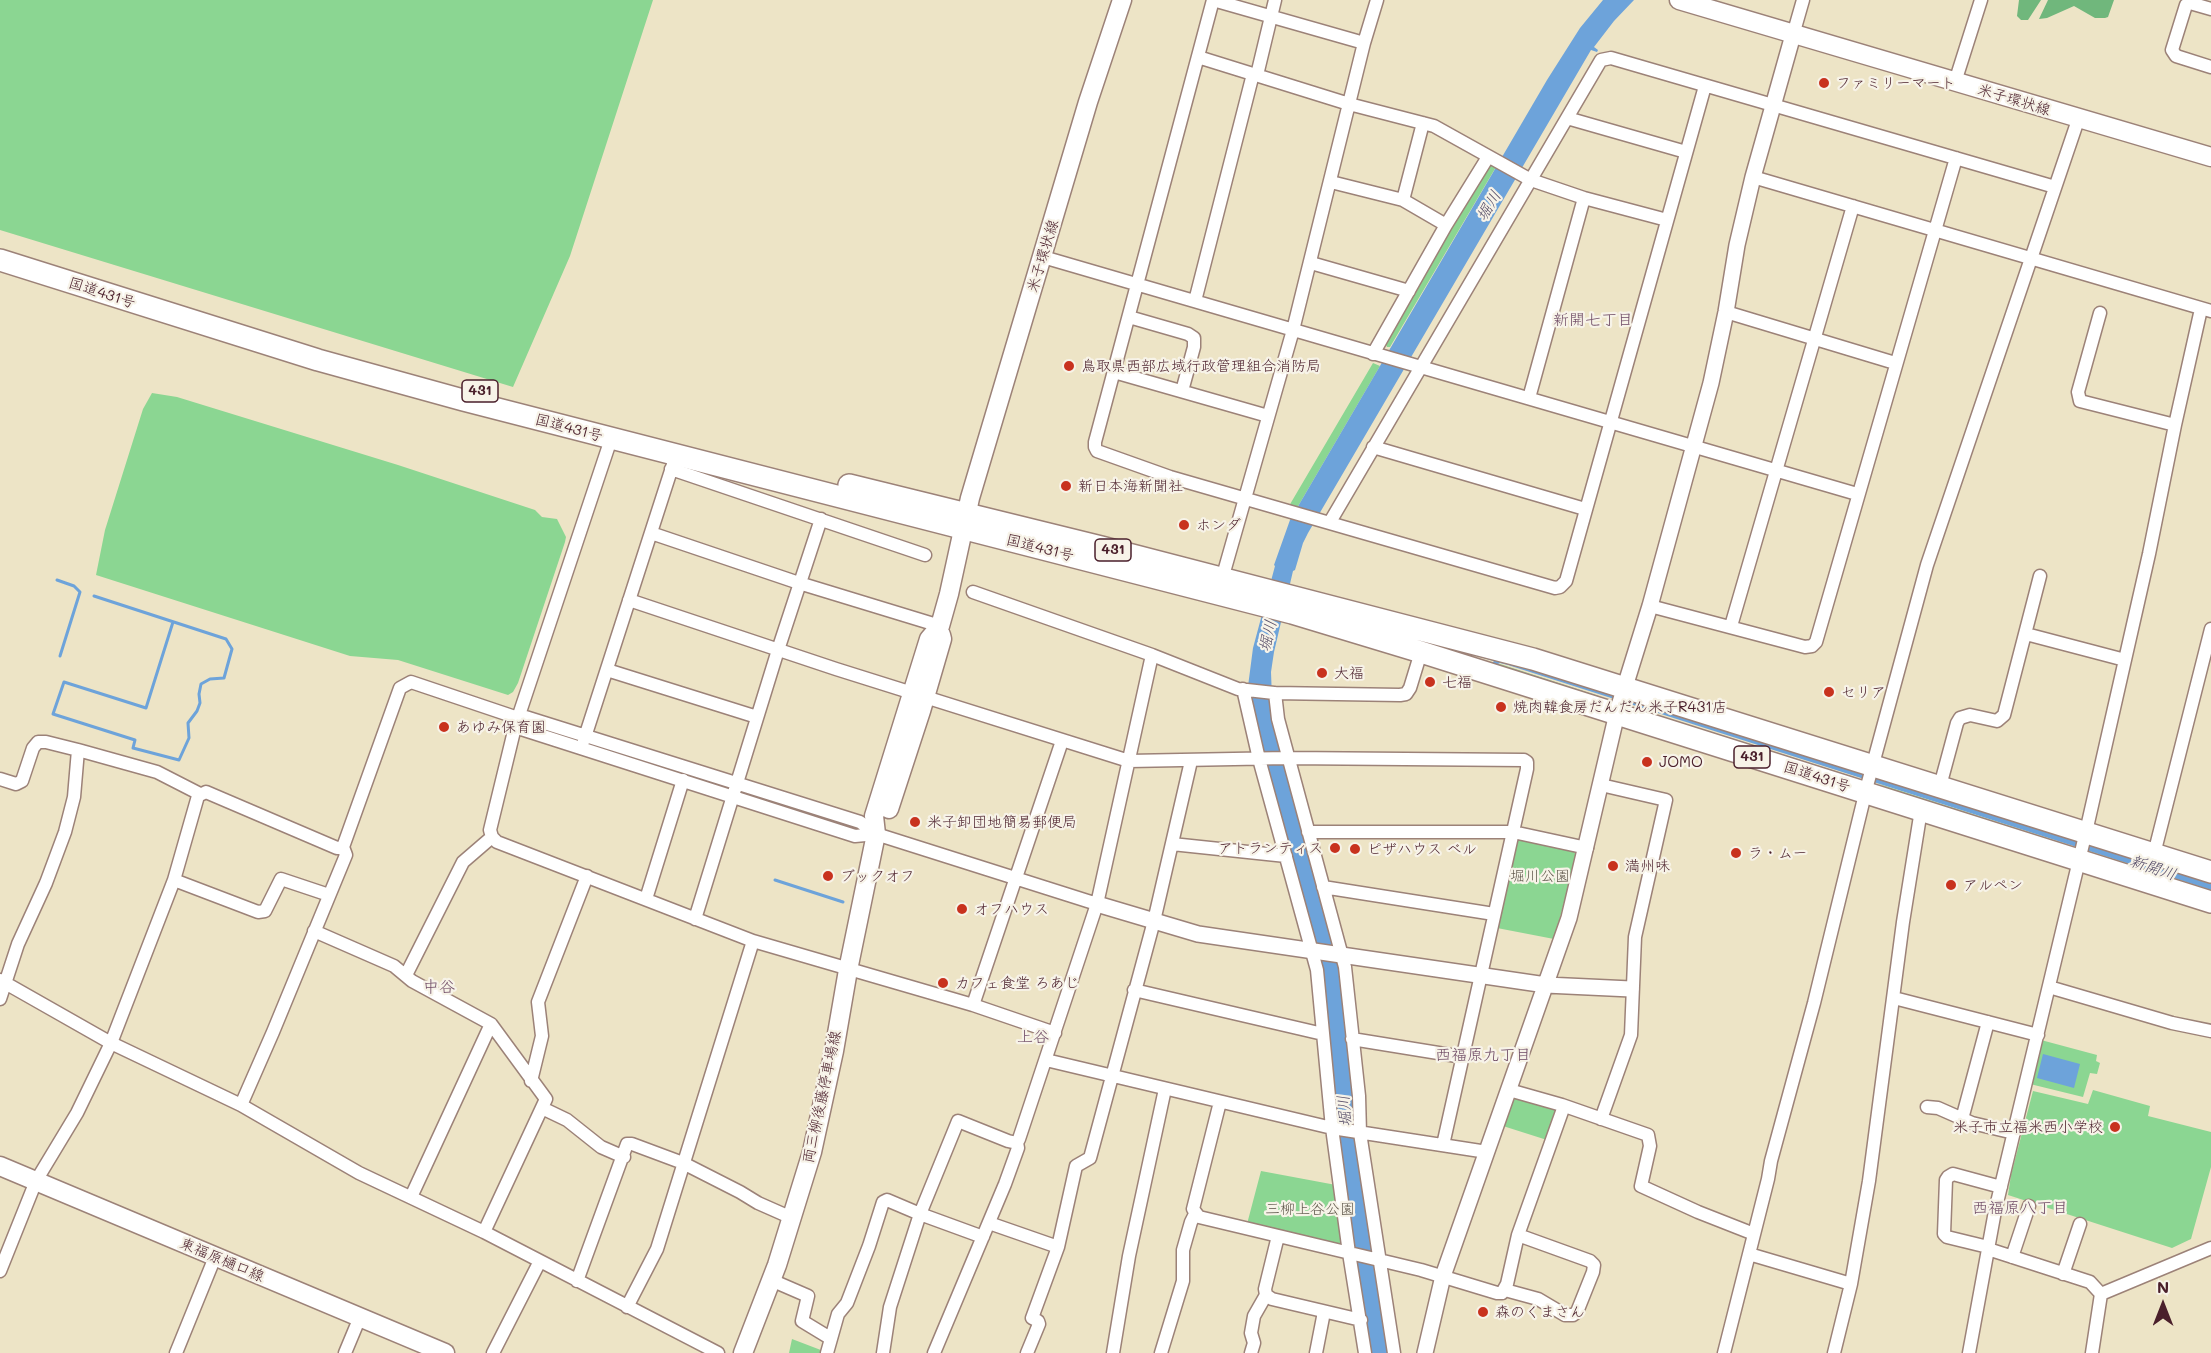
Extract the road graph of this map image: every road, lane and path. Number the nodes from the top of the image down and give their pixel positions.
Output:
1 (1122, 0) edge
2 (1213, 0) edge
3 (1275, 0) edge
4 (1377, 0) edge
5 (1679, 0) edge
6 (1803, 0) edge
7 (1981, 0) edge
8 (2211, 9) edge
9 (1270, 16) junction
10 (1793, 35) junction
11 (1364, 43) junction
12 (1198, 57) junction
13 (2211, 67) edge
14 (1255, 75) junction
15 (1955, 82) junction
16 (1704, 86) junction
17 (1349, 104) junction
18 (1773, 105) junction
19 (1567, 118) junction
20 (2078, 120) junction
21 (1423, 123) junction
22 (1686, 152) junction
23 (2211, 157) edge
24 (1956, 158) junction
25 (1493, 160) junction
26 (1753, 177) junction
27 (1526, 178) junction
28 (1331, 182) junction
29 (2055, 187) junction
30 (1584, 198) junction
31 (1403, 200) junction
32 (1853, 206) junction
33 (1666, 220) junction
34 (1446, 225) junction
35 (1935, 230) junction
36 (0, 247) edge
37 (1043, 257) junction
38 (2030, 258) junction
39 (0, 260) edge
40 (1311, 263) junction
41 (1137, 285) junction
42 (1409, 291) junction
43 (1195, 301) junction
44 (2206, 310) edge
45 (1726, 312) junction
46 (2100, 313) dead end
47 (1129, 316) junction
48 (1293, 330) junction
49 (1814, 338) junction
50 (1376, 354) junction
51 (1895, 363) junction
52 (1415, 366) junction
53 (1114, 372) junction
54 (1182, 391) junction
55 (1528, 398) junction
56 (1268, 416) junction
57 (1611, 422) junction
58 (2175, 425) junction
59 (611, 439) junction
60 (1693, 446) junction
61 (1373, 447) junction
62 (674, 462) junction
63 (1777, 470) junction
64 (1857, 494) junction
65 (1244, 498) junction
66 (1585, 509) junction
67 (821, 519) junction
68 (965, 521) junction
69 (1325, 521) junction
70 (651, 533) junction
71 (925, 555) dead end
72 (2040, 576) dead end
73 (1222, 579) junction
74 (799, 583) junction
75 (973, 592) dead end
76 (1258, 596) junction
77 (629, 600) junction
78 (1294, 606) junction
79 (1650, 606) junction
80 (940, 626) junction
81 (1731, 626) junction
82 (2211, 629) edge
83 (2026, 634) junction
84 (777, 650) junction
85 (1421, 652) junction
86 (1152, 655) junction
87 (2125, 660) junction
88 (607, 670) junction
89 (1244, 689) junction
90 (1624, 689) junction
91 (1274, 693) junction
92 (918, 695) junction
93 (1618, 712) junction
94 (757, 717) junction
95 (517, 720) junction
96 (584, 741) junction
97 (1062, 741) junction
98 (78, 750) junction
99 (1259, 759) junction
100 (1289, 759) junction
101 (1129, 760) junction
102 (1191, 761) junction
103 (1873, 767) junction
104 (0, 779) edge
105 (683, 780) junction
106 (737, 783) junction
107 (1601, 784) junction
108 (1940, 786) junction
109 (1866, 790) junction
110 (200, 794) junction
111 (733, 795) junction
112 (1921, 810) junction
113 (1308, 832) junction
114 (1513, 832) junction
115 (876, 834) junction
116 (2085, 834) junction
117 (492, 837) junction
118 (1172, 844) junction
119 (343, 847) junction
120 (1587, 848) junction
121 (2154, 854) junction
122 (1286, 856) junction
123 (2079, 858) junction
124 (2211, 872) edge
125 (587, 876) junction
126 (1016, 878) junction
127 (174, 880) junction
128 (1323, 886) junction
129 (329, 895) junction
130 (646, 899) junction
131 (2211, 902) edge
132 (1097, 904) junction
133 (1494, 914) junction
134 (695, 919) junction
135 (1154, 921) junction
136 (314, 931) junction
137 (753, 941) junction
138 (1310, 950) junction
139 (1342, 957) junction
140 (848, 970) junction
141 (406, 975) junction
142 (1481, 975) junction
143 (3, 982) edge
144 (1546, 985) junction
145 (2049, 987) junction
146 (1631, 989) junction
147 (1134, 990) junction
148 (1894, 998) junction
149 (0, 999) edge
150 (973, 1005) junction
151 (1988, 1022) junction
152 (491, 1024) junction
153 (2211, 1031) edge
154 (1055, 1033) junction
155 (1323, 1034) junction
156 (2038, 1035) junction
157 (1352, 1039) junction
158 (111, 1042) junction
159 (1463, 1057) junction
160 (1046, 1060) junction
161 (1112, 1076) junction
162 (531, 1081) junction
163 (1165, 1089) junction
164 (1509, 1090) junction
165 (1220, 1102) junction
166 (241, 1105) junction
167 (1564, 1106) junction
168 (1928, 1107) dead end
169 (542, 1108) junction
170 (1600, 1119) junction
171 (1962, 1119) junction
172 (1332, 1128) junction
173 (1360, 1133) junction
174 (2014, 1133) junction
175 (1017, 1143) junction
176 (1443, 1145) junction
177 (1487, 1152) junction
178 (624, 1157) junction
179 (683, 1163) junction
180 (0, 1166) edge
181 (36, 1180) junction
182 (2001, 1187) junction
183 (411, 1197) junction
184 (2029, 1206) dead end
185 (920, 1214) junction
186 (1195, 1214) junction
187 (792, 1218) junction
188 (989, 1223) junction
189 (2080, 1224) dead end
190 (484, 1232) junction
191 (1754, 1234) junction
192 (1518, 1235) junction
193 (1278, 1236) junction
194 (983, 1238) junction
195 (1058, 1247) junction
196 (1988, 1248) junction
197 (2211, 1248) edge
198 (1350, 1253) junction
199 (1749, 1254) junction
200 (215, 1257) junction
201 (2012, 1257) junction
202 (1375, 1259) junction
203 (540, 1261) junction
204 (0, 1271) edge
205 (2063, 1274) junction
206 (1443, 1276) junction
207 (771, 1280) junction
208 (577, 1281) junction
209 (1851, 1284) junction
210 (1505, 1290) junction
211 (2101, 1294) junction
212 (1266, 1295) junction
213 (627, 1307) junction
214 (1324, 1312) junction
215 (360, 1317) junction
216 (1361, 1320) junction
217 (830, 1338) junction
218 (176, 1353) edge
219 (345, 1353) edge
220 (445, 1353) edge
221 (493, 1353) edge
222 (718, 1353) edge
223 (743, 1353) edge
224 (827, 1353) edge
225 (883, 1353) edge
226 (934, 1353) edge
227 (1027, 1353) edge
228 (1113, 1353) edge
229 (1161, 1353) edge
230 (1251, 1353) edge
231 (1316, 1353) edge
232 (1365, 1353) edge
233 (1394, 1353) edge
234 (1425, 1353) edge
235 (1724, 1353) edge
236 (1834, 1353) edge
237 (1969, 1353) edge
238 (2092, 1353) edge

1 - 37 main road, 米子環状線
2 - 9 street
2 - 12 street
3 - 9 street
4 - 11 street
5 - 10 main road, 米子環状線
6 - 10 street
7 - 15 street
8 - 13 street
9 - 11 street
9 - 14 street
10 - 15 main road, 米子環状線
10 - 18 street
11 - 17 street
12 - 14 street
12 - 41 street
14 - 17 street
14 - 43 street
15 - 20 main road, 米子環状線
16 - 18 street
16 - 19 street
16 - 22 street
17 - 21 street
17 - 28 street
18 - 24 street
18 - 26 street
19 - 22 street
19 - 27 street
20 - 23 main road, 米子環状線
20 - 29 street
21 - 25 street
21 - 31 street
22 - 33 street
24 - 29 street
24 - 35 street
25 - 27 street
25 - 34 street
26 - 32 street
26 - 45 street
27 - 30 street
27 - 52 street
28 - 31 street
28 - 40 street
29 - 38 street
30 - 33 street
30 - 55 street
31 - 34 street
32 - 35 street
32 - 49 street
33 - 57 street
34 - 42 street
35 - 38 street
35 - 51 street
36 - 68 highway, 国道431号 / 431
37 - 41 street
37 - 68 main road, 米子環状線
38 - 44 street
38 - 103 street
39 - 59 highway, 国道431号 / 431
40 - 42 street
40 - 48 street
41 - 43 street
41 - 47 street
42 - 50 street
43 - 48 street
44 - 58 street
45 - 49 street
45 - 60 street
46 - 58 street
47 - 53 street
47 - 54 street
48 - 50 street
48 - 56 street
49 - 51 street
49 - 63 street
50 - 52 street
51 - 64 street
52 - 55 street
52 - 61 street
53 - 54 street
53 - 65 street
54 - 56 street
55 - 57 street
56 - 65 street
57 - 60 street
57 - 66 street
58 - 87 street
59 - 62 highway, 国道431号 / 431
59 - 95 street
60 - 63 street
60 - 79 street
61 - 66 street
61 - 69 street
62 - 67 street
62 - 68 highway, 国道431号 / 431
62 - 70 street
63 - 64 street
63 - 81 street
64 - 81 street
65 - 69 street
65 - 73 street
66 - 69 street
67 - 71 street
67 - 74 street
68 - 73 highway, 国道431号 / 431
68 - 76 highway, 国道431号 / 431
68 - 80 main road, 両三柳後藤停車場線
70 - 74 street
70 - 77 street
72 - 83 street
73 - 76 highway, 国道431号 / 431
74 - 80 street
74 - 84 street
75 - 86 street
76 - 78 highway, 国道431号 / 431
77 - 84 street
77 - 88 street
78 - 85 highway, 国道431号 / 431
78 - 90 highway, 国道431号 / 431
79 - 81 street
79 - 90 street
80 - 92 main road, 両三柳後藤停車場線
82 - 121 street
83 - 87 street
83 - 108 street
84 - 92 street
84 - 94 street
85 - 91 street
85 - 93 highway, 国道431号 / 431
86 - 89 street
86 - 101 street
87 - 116 street
88 - 94 street
88 - 96 street
89 - 91 street
89 - 99 street
90 - 93 street
90 - 103 highway, 国道431号 / 431
91 - 100 street
92 - 97 street
92 - 115 main road, 両三柳後藤停車場線
93 - 107 street
93 - 109 highway, 国道431号 / 431
94 - 106 street
95 - 96 street
95 - 117 street
95 - 119 street
96 - 105 street
96 - 106 street
97 - 101 street
97 - 126 street
98 - 104 street
98 - 110 street
98 - 143 street
99 - 100 street
99 - 102 street
99 - 122 street
100 - 113 street
100 - 114 street
101 - 102 street
101 - 132 street
102 - 118 street
103 - 108 highway, 国道431号 / 431
103 - 109 street
105 - 111 street
105 - 130 street
106 - 111 street
106 - 115 street
107 - 120 street
107 - 146 street
108 - 116 highway, 国道431号 / 431
109 - 112 highway, 国道431号 / 431
109 - 191 street
110 - 119 street
110 - 127 street
111 - 115 street
111 - 134 street
112 - 123 highway, 国道431号 / 431
112 - 148 street
113 - 114 street
113 - 128 street
114 - 120 street
114 - 133 street
115 - 126 street
115 - 140 main road, 両三柳後藤停車場線
116 - 121 highway, 国道431号 / 431
116 - 123 street
117 - 125 street
117 - 141 street
118 - 122 street
118 - 135 street
119 - 129 street
120 - 144 street
121 - 124 highway, 国道431号 / 431
122 - 138 street
123 - 131 highway, 国道431号 / 431
123 - 145 street
125 - 130 street
125 - 162 street
126 - 132 street
126 - 150 street
127 - 129 street
127 - 158 street
128 - 133 street
128 - 139 street
129 - 136 street
130 - 134 street
132 - 135 street
132 - 154 street
133 - 142 street
134 - 137 street
135 - 138 street
135 - 147 street
136 - 141 street
136 - 166 street
137 - 140 street
137 - 179 street
138 - 139 street
138 - 155 street
139 - 142 street
139 - 157 street
140 - 150 street
140 - 187 main road, 両三柳後藤停車場線
141 - 152 street
142 - 144 street
142 - 159 street
143 - 149 street
143 - 158 street
144 - 146 street
144 - 164 street
145 - 153 street
145 - 156 street
146 - 170 street
147 - 155 street
147 - 161 street
148 - 151 street
148 - 209 street
150 - 154 street
151 - 156 street
151 - 171 street
152 - 162 street
152 - 183 street
154 - 160 street
155 - 172 street
156 - 174 street
157 - 159 street
157 - 173 street
158 - 166 street
158 - 181 street
159 - 176 street
160 - 161 street
160 - 175 street
161 - 163 street
161 - 195 street
162 - 169 street
163 - 165 street
163 - 228 street
164 - 167 street
164 - 177 street
165 - 172 street
165 - 186 street
166 - 183 street
167 - 170 street
167 - 192 street
168 - 171 street
169 - 178 street
169 - 190 street
170 - 191 street
171 - 174 street
172 - 173 street
172 - 198 street
173 - 176 street
173 - 202 street
174 - 182 street
175 - 185 street
175 - 188 street
176 - 177 street
177 - 206 street
178 - 179 street
178 - 208 street
179 - 187 street
179 - 213 street
180 - 181 main road, 東福原樋口線
181 - 200 main road, 東福原樋口線
181 - 204 street
182 - 196 street
182 - 196 street
183 - 190 street
184 - 201 street
185 - 194 street
185 - 217 street
185 - 225 street
186 - 193 street
186 - 229 street
187 - 207 main road, 両三柳後藤停車場線
188 - 194 street
188 - 195 street
189 - 205 street
190 - 203 street
191 - 199 street
192 - 210 street
192 - 210 street
193 - 198 street
193 - 212 street
194 - 226 street
195 - 227 street
196 - 201 street
196 - 237 street
197 - 211 street
198 - 202 street
198 - 216 street
199 - 209 street
199 - 235 street
200 - 215 main road, 東福原樋口線
200 - 218 street
201 - 205 street
202 - 206 street
202 - 233 street
203 - 208 street
203 - 221 street
205 - 211 street
206 - 210 street
206 - 234 street
207 - 217 street
207 - 223 main road, 両三柳後藤停車場線
208 - 213 street
209 - 236 street
211 - 238 street
212 - 214 street
212 - 230 street
213 - 222 street
214 - 216 street
214 - 231 street
215 - 219 street
215 - 220 main road, 東福原樋口線
216 - 232 street
217 - 224 street

